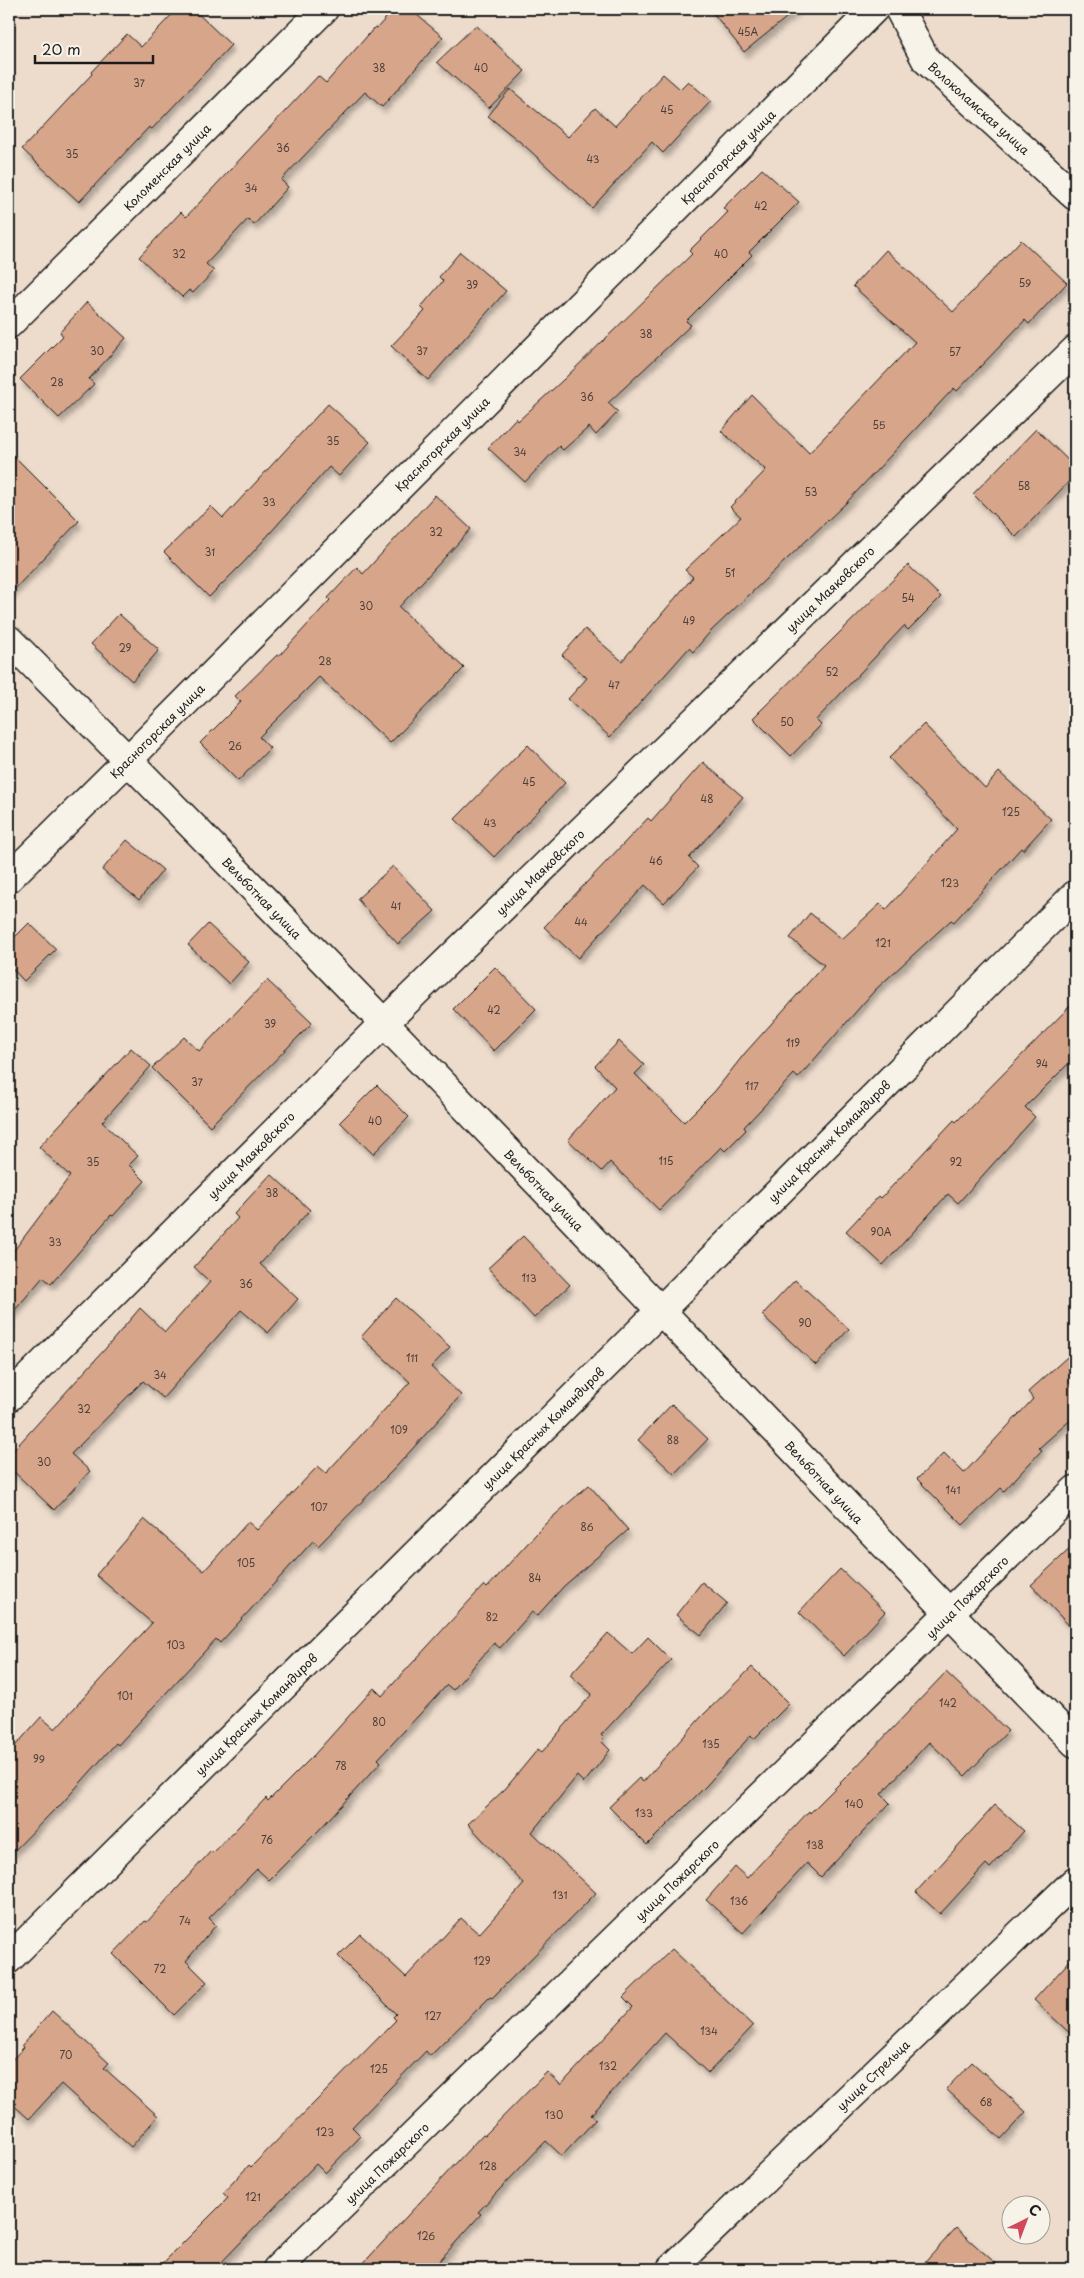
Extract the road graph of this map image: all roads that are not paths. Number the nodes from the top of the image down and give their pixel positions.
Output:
1 (324, 9) edge
2 (874, 9) edge
3 (898, 9) edge
4 (1075, 196) edge
5 (9, 324) edge
6 (1075, 350) edge
7 (9, 640) edge
8 (128, 760) junction
9 (9, 878) edge
10 (1075, 894) edge
11 (384, 1023) junction
12 (660, 1311) junction
13 (9, 1397) edge
14 (1075, 1490) edge
15 (949, 1615) junction
16 (1075, 1743) edge
17 (1075, 1881) edge
18 (9, 1959) edge
19 (277, 2269) edge
20 (671, 2269) edge

1 - 5 street, Коломенская улица
2 - 8 street, Красногорская улица
3 - 4 street, Волоколамская улица
6 - 11 street, улица Маяковского
7 - 8 street, Вельботная улица
8 - 9 street, Красногорская улица
8 - 11 street, Вельботная улица
10 - 12 street, улица Красных Командиров
11 - 12 street, Вельботная улица
11 - 13 street, улица Маяковского
12 - 15 street, Вельботная улица
12 - 18 street, улица Красных Командиров
14 - 15 street, улица Пожарского
15 - 16 street, Вельботная улица
15 - 19 street, улица Пожарского
17 - 20 street, улица Стрельца

